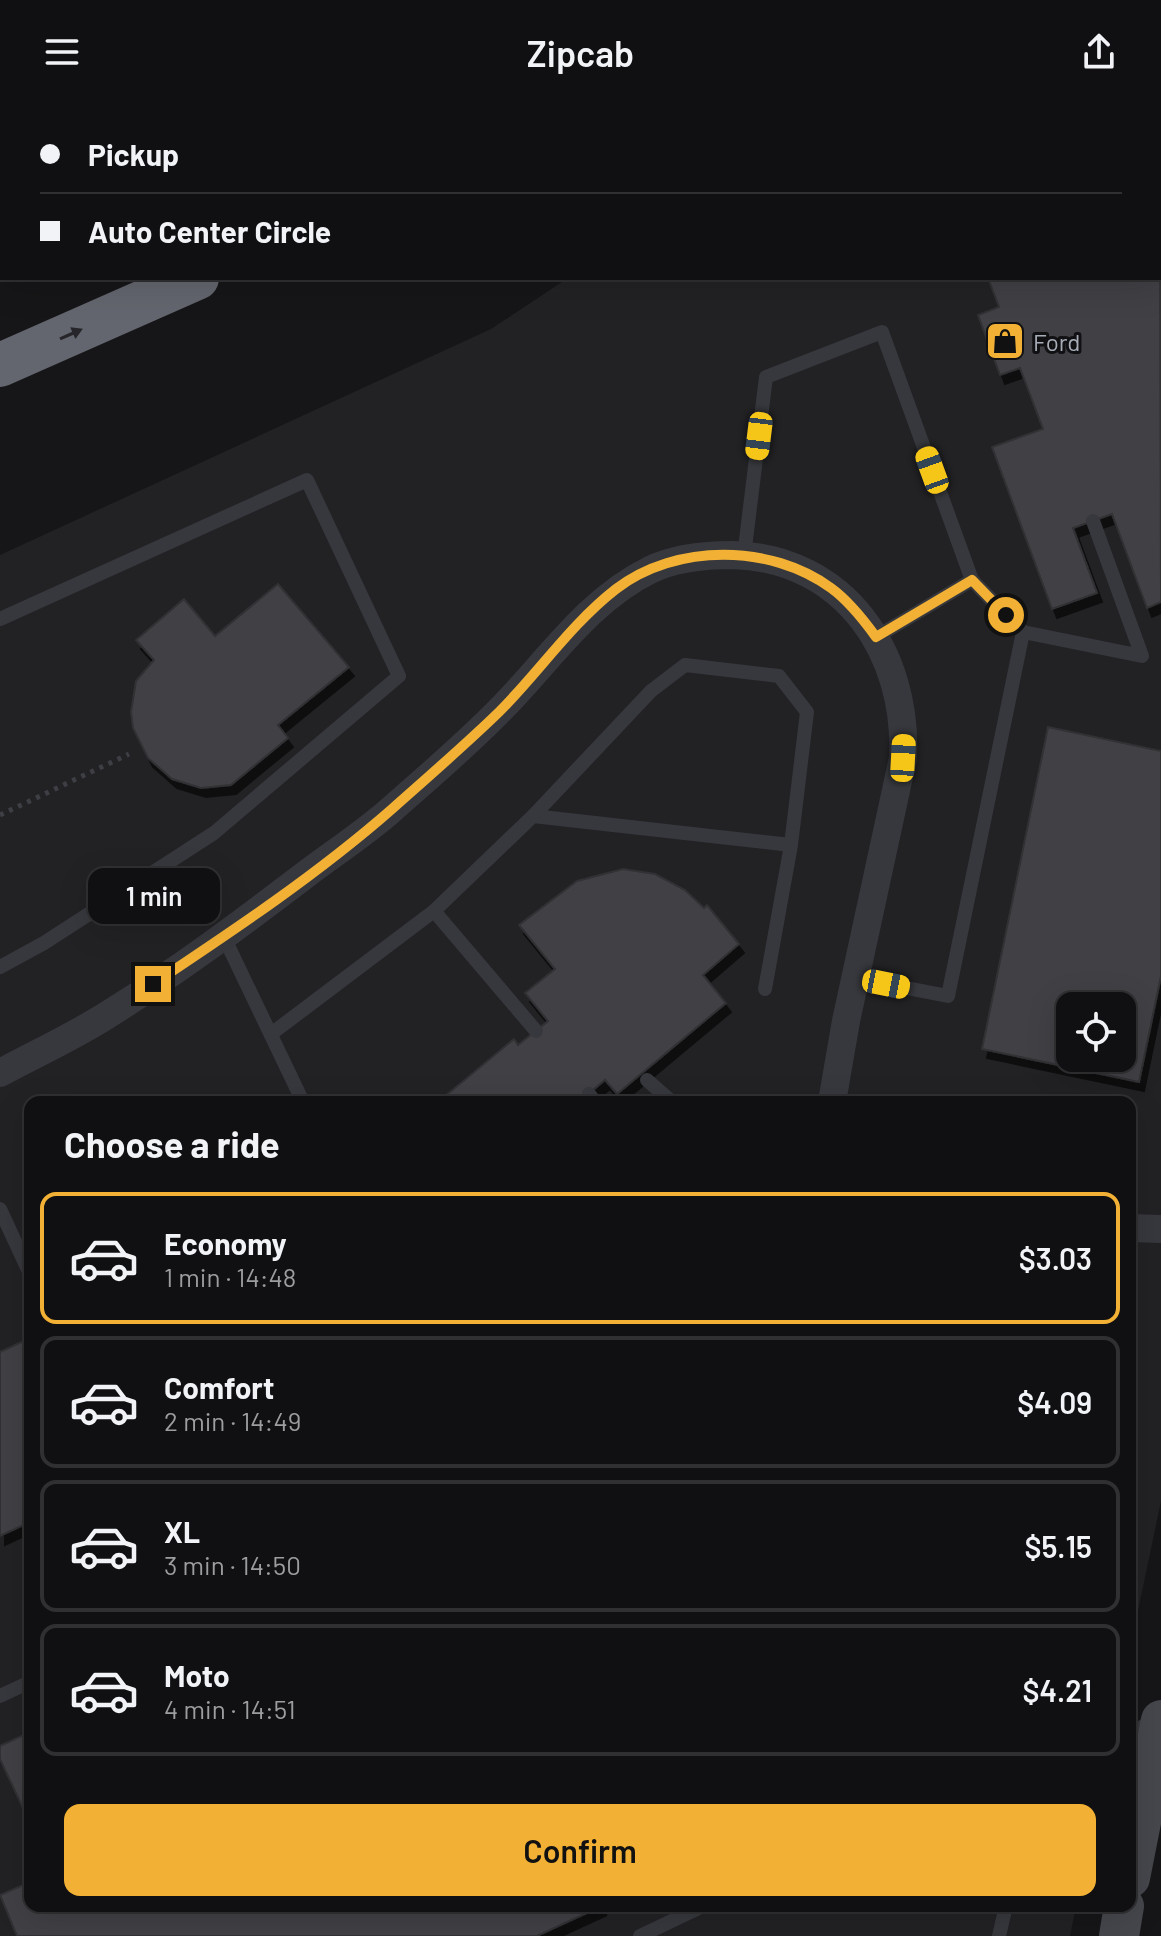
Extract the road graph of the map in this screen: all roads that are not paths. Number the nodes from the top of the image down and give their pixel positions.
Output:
1 (192, 280) edge
2 (0, 365) edge
3 (1093, 521) dead end
4 (744, 556) junction
5 (972, 580) junction
6 (0, 619) edge
7 (1023, 632) junction
8 (876, 637) junction
9 (533, 816) junction
10 (791, 845) junction
11 (434, 911) junction
12 (224, 937) junction
13 (0, 967) edge
14 (855, 978) junction
15 (765, 989) dead end
16 (536, 1031) dead end
17 (271, 1034) junction
18 (0, 1073) edge
19 (647, 1080) dead end
20 (300, 1096) edge
21 (665, 1096) edge
22 (833, 1096) edge
23 (0, 1209) edge
24 (1136, 1228) edge
25 (1161, 1229) edge
26 (24, 1261) edge
27 (24, 1685) edge
28 (0, 1696) edge
29 (1161, 1712) edge
30 (1161, 1720) edge
31 (1136, 1731) edge
32 (1136, 1845) edge
33 (690, 1912) edge
34 (1005, 1912) edge
35 (1123, 1912) edge
36 (640, 1936) edge
37 (999, 1936) edge
38 (1119, 1936) edge

2 -> 1 highway
3 - 7 lane
4 - 5 lane
4 - 8 street
4 - 12 street
5 - 7 lane
5 - 8 lane
6 - 13 lane
7 - 14 lane
8 - 14 street
9 - 10 lane
9 - 10 lane
9 - 11 lane
10 - 15 lane
11 - 16 lane
11 - 17 lane
12 - 17 lane
12 - 18 street
14 - 22 street
17 - 20 lane
19 - 21 lane
23 - 26 lane
24 - 25 street
27 - 28 lane
29 - 31 lane
30 - 32 main road
33 - 36 lane
34 - 37 lane
35 - 38 main road

